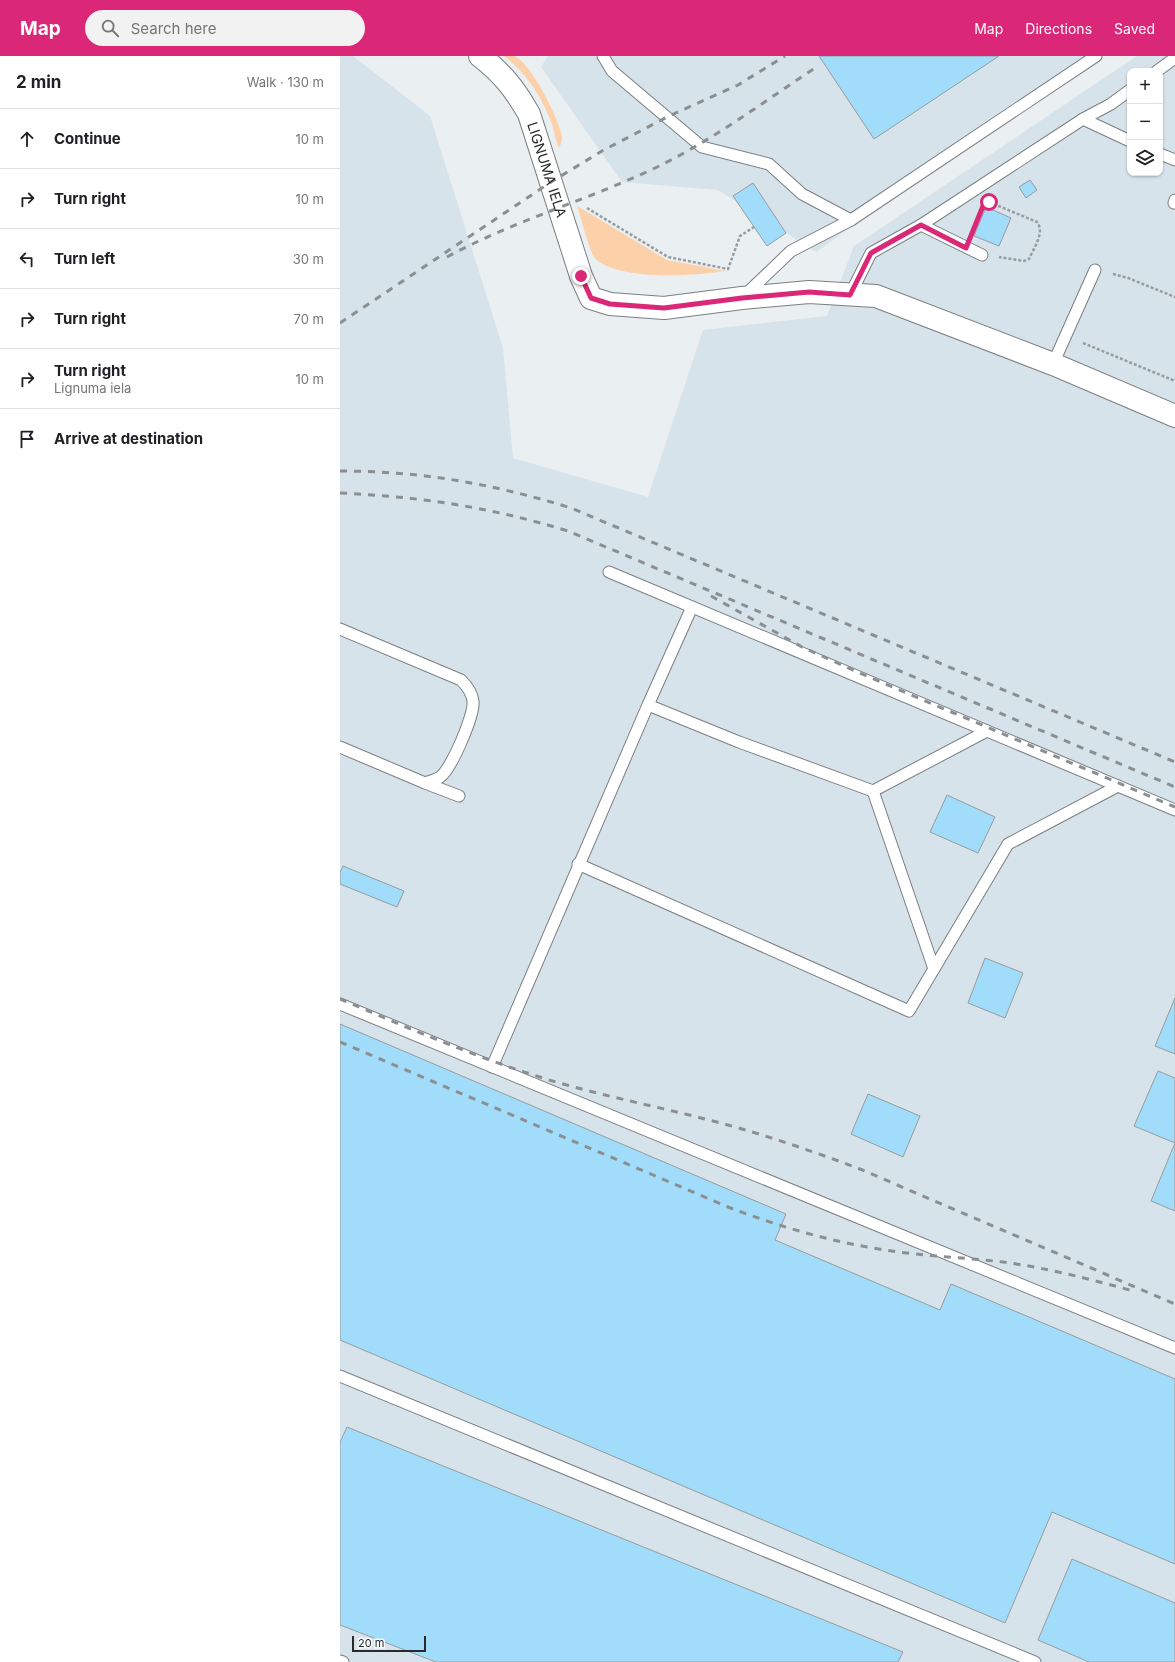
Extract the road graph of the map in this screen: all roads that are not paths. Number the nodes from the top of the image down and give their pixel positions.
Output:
1 (480, 56) edge
2 (603, 56) edge
3 (1096, 56) edge
4 (1175, 58) edge
5 (1161, 68) edge
6 (1127, 92) edge
7 (1082, 119) junction
8 (1127, 139) edge
9 (1163, 155) edge
10 (1175, 160) edge
11 (851, 220) junction
12 (921, 225) junction
13 (982, 254) road end
14 (1095, 270) road end
15 (850, 295) junction
16 (742, 298) junction
17 (1053, 364) junction
18 (1175, 416) edge
19 (609, 572) dead end
20 (692, 607) junction
21 (340, 629) edge
22 (648, 705) junction
23 (987, 731) junction
24 (340, 747) edge
25 (425, 783) junction
26 (1118, 786) junction
27 (873, 791) junction
28 (459, 796) dead end
29 (1175, 810) edge
30 (578, 864) junction
31 (934, 969) junction
32 (340, 1004) edge
33 (492, 1067) junction
34 (1175, 1348) edge
35 (340, 1376) edge
36 (1035, 1662) edge

1 - 16 street, LIGNUMA IELA
2 - 11 lane
3 - 11 lane
4 - 5 lane
6 - 7 lane
7 - 8 lane
7 - 12 lane
9 - 10 lane
11 - 16 lane
12 - 13 lane
12 - 15 lane
14 - 17 lane
15 - 16 street
15 - 17 street
17 - 18 street
19 - 20 lane
20 - 22 lane
20 - 23 lane
21 - 25 lane
22 - 27 lane
22 - 30 lane
23 - 26 lane
23 - 27 lane
24 - 25 lane
25 - 28 lane
26 - 29 lane
26 - 31 lane
27 - 31 lane
30 - 31 lane
30 - 33 lane
32 - 33 lane
33 - 34 lane
35 - 36 lane

